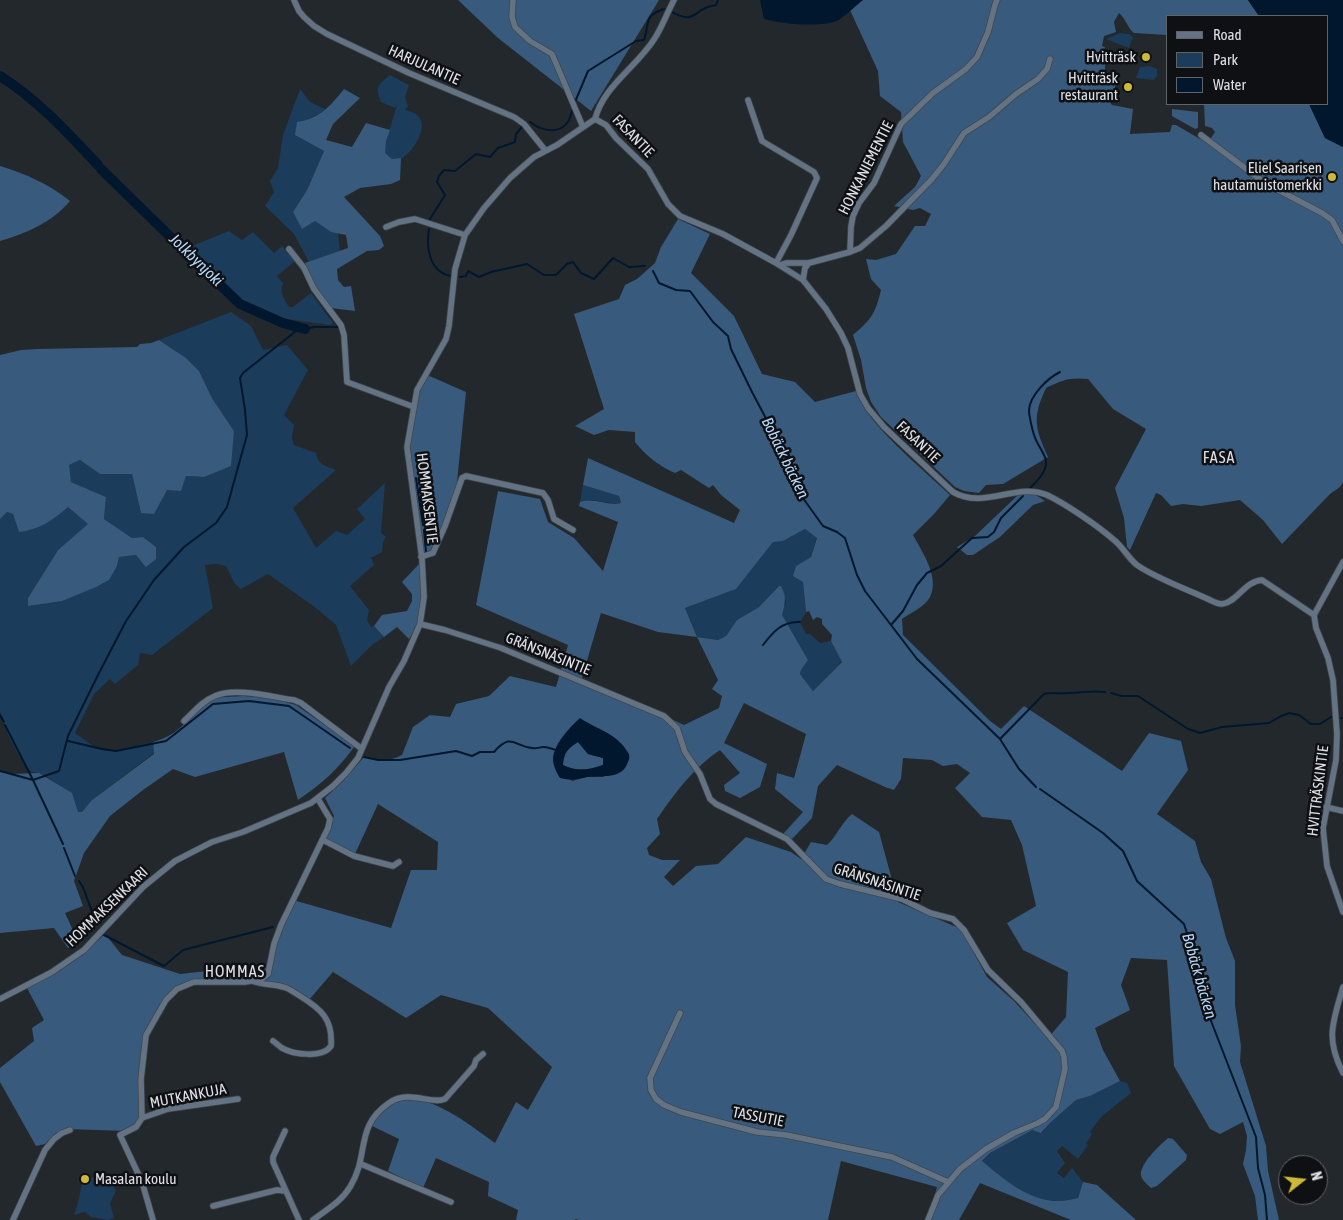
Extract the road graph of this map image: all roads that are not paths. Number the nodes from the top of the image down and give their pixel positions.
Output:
1 (294, 0) edge
2 (513, 0) edge
3 (674, 0) edge
4 (997, 0) edge
5 (1050, 59) dead end
6 (748, 100) dead end
7 (595, 119) junction
8 (583, 127) junction
9 (1201, 135) dead end
10 (545, 150) junction
11 (386, 227) dead end
12 (465, 235) junction
13 (1343, 241) edge
14 (289, 249) dead end
15 (850, 252) junction
16 (810, 263) junction
17 (778, 264) junction
18 (803, 280) junction
19 (414, 407) junction
20 (574, 530) dead end
21 (422, 556) junction
22 (1343, 562) edge
23 (1314, 615) junction
24 (420, 624) junction
25 (184, 721) dead end
26 (362, 749) junction
27 (358, 758) joint
28 (318, 799) junction
29 (1326, 807) junction
30 (1343, 811) edge
31 (322, 840) junction
32 (399, 862) dead end
33 (1343, 912) edge
34 (252, 981) junction
35 (1343, 987) edge
36 (0, 999) edge
37 (680, 1013) dead end
38 (273, 1041) dead end
39 (483, 1054) dead end
40 (1343, 1073) edge
41 (238, 1099) dead end
42 (142, 1118) junction
43 (70, 1130) dead end
44 (285, 1131) dead end
45 (361, 1164) junction
46 (948, 1182) junction
47 (286, 1192) junction
48 (451, 1202) dead end
49 (213, 1206) dead end
50 (13, 1220) edge
51 (154, 1220) edge
52 (299, 1220) edge
53 (313, 1220) edge
54 (928, 1220) edge

1 - 10 street, HARJULANTIE
2 - 8 street
3 - 7 street
4 - 15 street, HONKANIEMENTIE
5 - 15 street
6 - 17 street
7 - 8 street, HOMMAKSENTIE
7 - 17 street, FASANTIE
8 - 10 street, HOMMAKSENTIE
9 - 13 street
10 - 12 street, HOMMAKSENTIE
11 - 12 street
12 - 19 street, HOMMAKSENTIE
14 - 19 street
15 - 16 street
16 - 17 street
16 - 18 street
17 - 18 street, FASANTIE
18 - 23 street, FASANTIE
19 - 21 street, HOMMAKSENTIE
20 - 21 street
21 - 24 street, HOMMAKSENTIE
22 - 23 street
23 - 29 street, HVITTRÄSKINTIE
24 - 26 street, HOMMAKSENTIE
24 - 46 street, GRÄNSNÄSINTIE
25 - 26 street
26 - 27 street, HOMMAKSENTIE
27 - 28 street, HOMMAKSENKAARI
28 - 31 street
28 - 36 street, HOMMAKSENKAARI
29 - 30 street
29 - 33 street, HVITTRÄSKINTIE
31 - 32 street
31 - 34 street
34 - 38 street
34 - 42 street
35 - 40 street
37 - 46 street, TASSUTIE
39 - 45 street
41 - 42 street, MUTKANKUJA
42 - 51 street
43 - 50 street
44 - 47 street
45 - 48 street
45 - 53 street
46 - 54 street, GRÄNSNÄSINTIE
47 - 49 street
47 - 52 street

